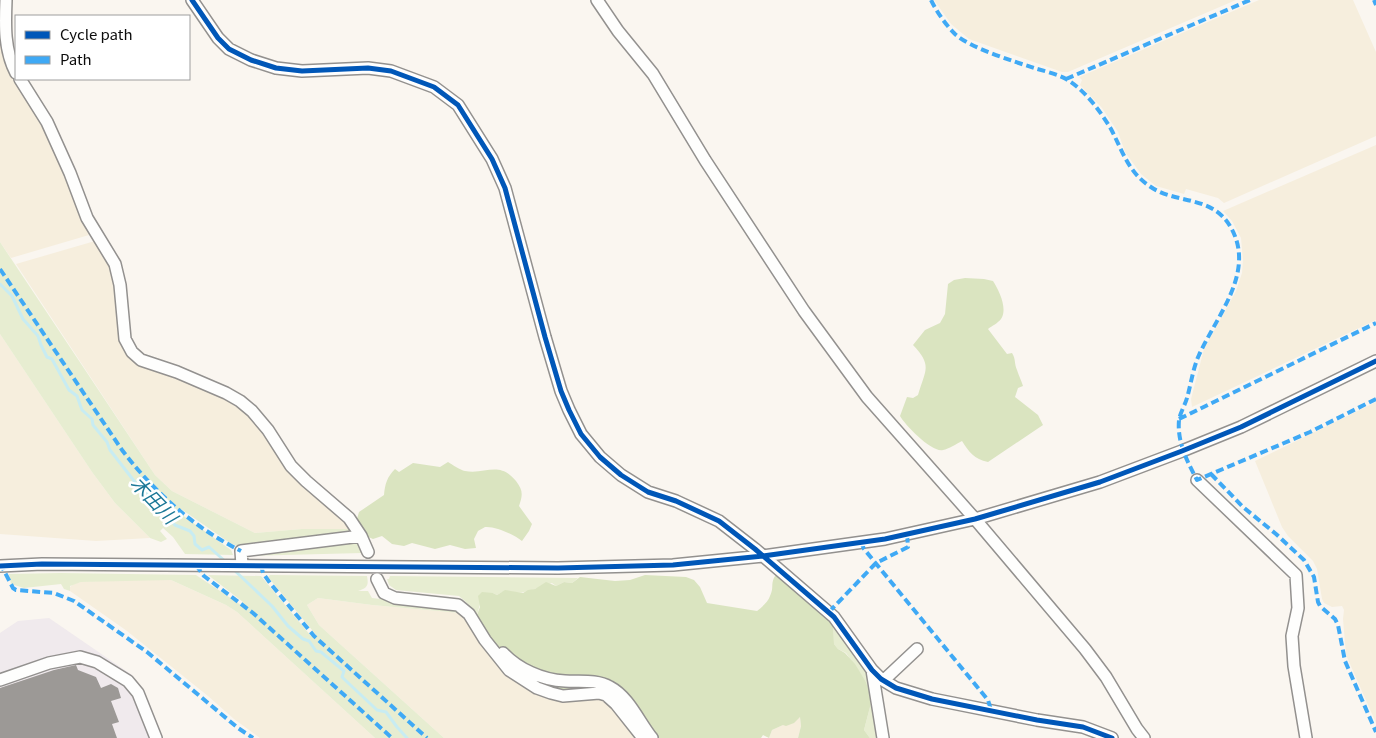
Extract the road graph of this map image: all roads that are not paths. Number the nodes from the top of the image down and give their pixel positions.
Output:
1 (6, 0) edge
2 (192, 0) edge
3 (597, 0) edge
4 (15, 70) edge
5 (21, 80) edge
6 (1376, 361) edge
7 (1197, 480) dead end
8 (975, 519) junction
9 (361, 536) junction
10 (368, 552) dead end
11 (763, 556) junction
12 (242, 565) junction
13 (0, 566) edge
14 (377, 578) dead end
15 (472, 618) junction
16 (918, 649) dead end
17 (872, 670) junction
18 (0, 680) edge
19 (884, 680) junction
20 (156, 738) edge
21 (643, 738) edge
22 (652, 738) edge
23 (883, 738) edge
24 (1112, 738) edge
25 (1144, 738) edge
26 (1306, 738) edge

1 - 4 street
2 - 11 street
3 - 8 street
5 - 9 street
6 - 8 street
7 - 26 street
8 - 11 street
8 - 25 street
9 - 10 street
9 - 12 street
11 - 12 street
11 - 17 street
12 - 13 street
14 - 15 street
15 - 21 street
15 - 22 street
16 - 19 street
17 - 19 street
17 - 23 street
18 - 20 street
19 - 24 street

